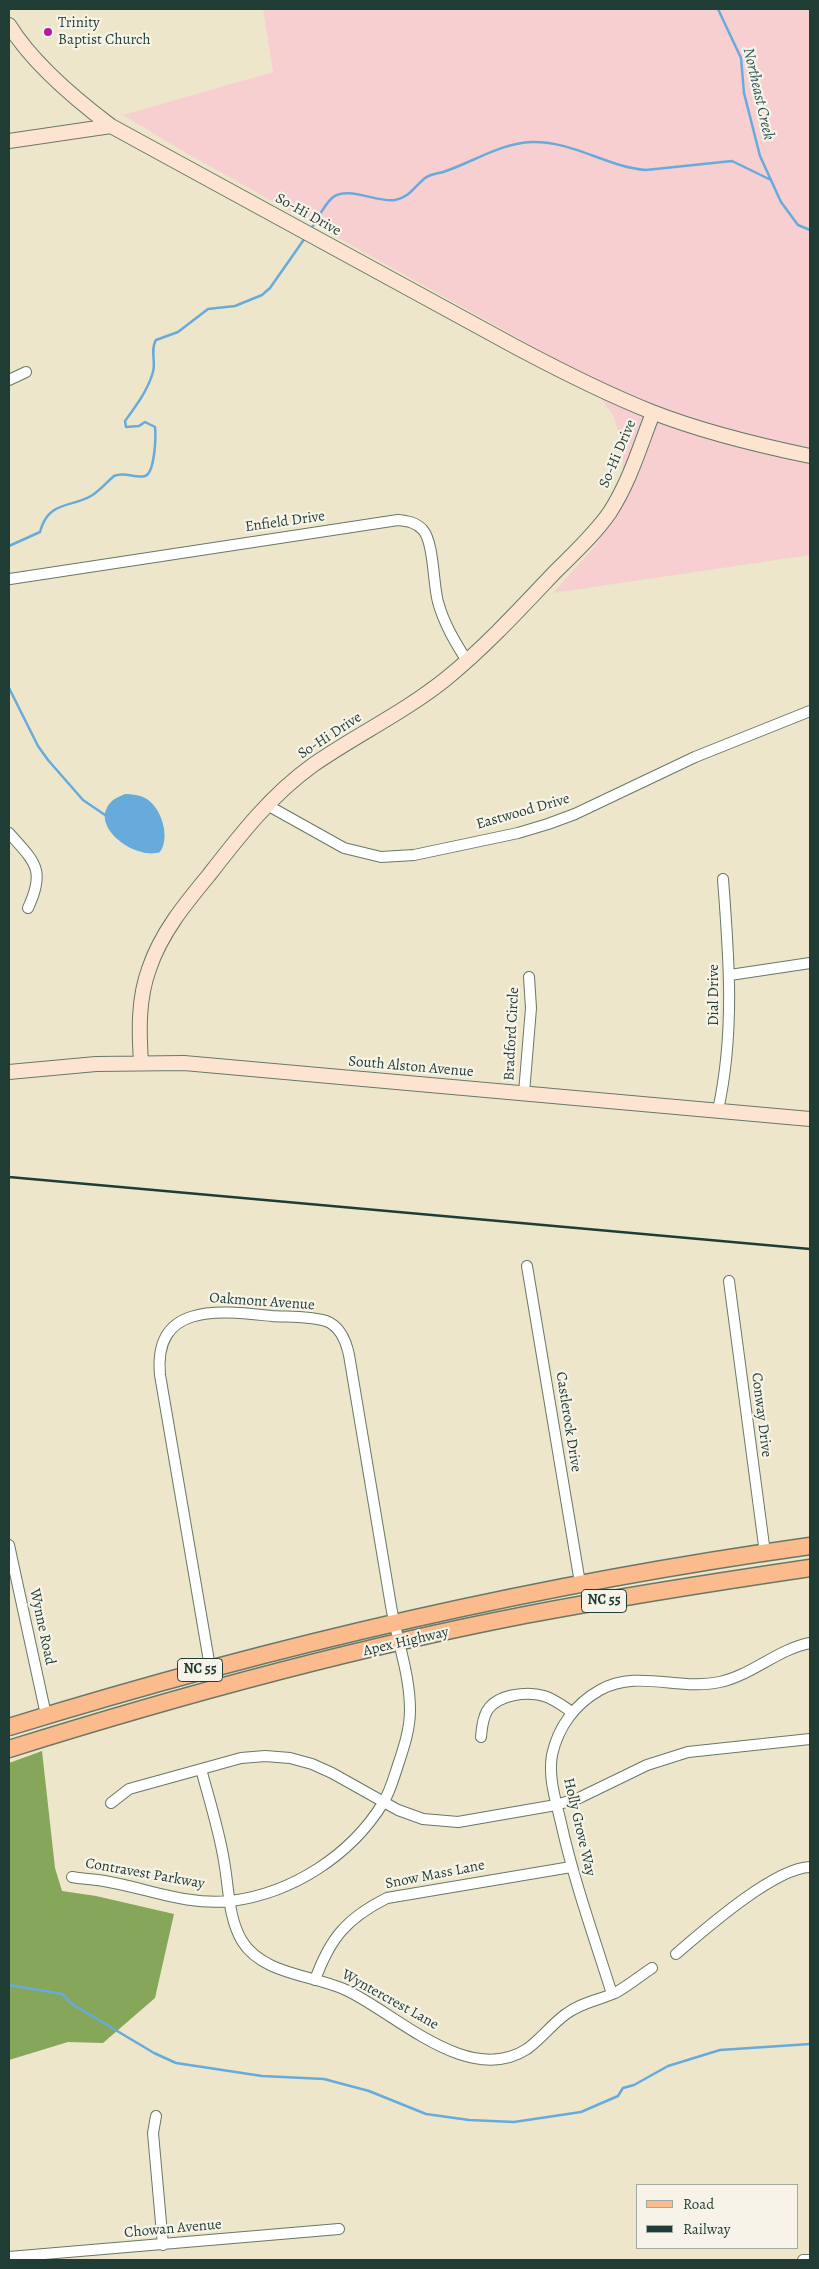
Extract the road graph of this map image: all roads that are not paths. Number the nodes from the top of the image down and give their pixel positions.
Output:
1 (9, 25) edge
2 (111, 126) junction
3 (9, 142) edge
4 (26, 372) dead end
5 (9, 380) edge
6 (653, 413) junction
7 (810, 456) edge
8 (10, 579) edge
9 (467, 661) junction
10 (810, 711) edge
11 (267, 805) junction
12 (9, 833) edge
13 (723, 880) dead end
14 (28, 908) dead end
15 (810, 963) edge
16 (730, 975) junction
17 (529, 977) dead end
18 (141, 1063) junction
19 (9, 1072) edge
20 (524, 1093) junction
21 (718, 1110) junction
22 (810, 1119) edge
23 (527, 1266) dead end
24 (729, 1281) dead end
25 (9, 1545) edge
26 (810, 1546) edge
27 (765, 1553) junction
28 (810, 1568) edge
29 (580, 1583) junction
30 (395, 1623) junction
31 (399, 1642) junction
32 (810, 1644) edge
33 (210, 1667) junction
34 (572, 1712) junction
35 (46, 1715) junction
36 (9, 1727) edge
37 (481, 1737) dead end
38 (810, 1739) edge
39 (9, 1749) edge
40 (201, 1769) junction
41 (384, 1802) junction
42 (111, 1803) dead end
43 (556, 1804) junction
44 (571, 1867) junction
45 (810, 1867) edge
46 (72, 1877) dead end
47 (230, 1901) junction
48 (676, 1954) dead end
49 (652, 1968) dead end
50 (315, 1980) junction
51 (612, 1994) junction
52 (156, 2116) dead end
53 (339, 2229) dead end
54 (163, 2245) junction
55 (9, 2257) edge
56 (803, 2260) edge
57 (810, 2260) edge

1 - 2 street, So-Hi Drive
2 - 3 street
2 - 6 street, So-Hi Drive
4 - 5 street
6 - 7 street
6 - 9 street, So-Hi Drive
8 - 9 street, Enfield Drive
9 - 11 street, So-Hi Drive
10 - 11 street, Eastwood Drive
11 - 18 street, So-Hi Drive
12 - 14 street
13 - 16 street, Dial Drive
15 - 16 street
16 - 21 street, Dial Drive
17 - 20 street, Bradford Circle
18 - 19 street, South Alston Avenue
18 - 20 street, South Alston Avenue
20 - 21 street, South Alston Avenue
21 - 22 street, South Alston Avenue
23 - 29 street, Castlerock Drive
24 - 27 street, Conway Drive
25 - 35 street, Wynne Road
26 - 27 main road, Apex Highway / NC 55
27 - 29 main road, Apex Highway / NC 55
28 - 31 main road, Apex Highway / NC 55
29 - 30 main road, Apex Highway / NC 55
30 - 31 street, Contravest Parkway
30 - 33 main road, Apex Highway / NC 55
30 - 33 street, Oakmont Avenue
31 - 39 main road, Apex Highway / NC 55
31 - 41 street, Contravest Parkway
32 - 34 street, Holly Grove Way
33 - 35 main road, Apex Highway / NC 55
34 - 37 street
34 - 43 street, Holly Grove Way
35 - 36 main road, Apex Highway / NC 55
38 - 43 street
40 - 41 street
40 - 42 street
40 - 47 street, Wyntercrest Lane
41 - 43 street
41 - 47 street, Contravest Parkway
43 - 44 street, Holly Grove Way
44 - 50 street, Snow Mass Lane
44 - 51 street, Holly Grove Way
45 - 48 street
46 - 47 street, Contravest Parkway
47 - 50 street, Wyntercrest Lane
49 - 51 street, Wyntercrest Lane
50 - 51 street, Wyntercrest Lane
52 - 54 street
53 - 54 street, Chowan Avenue
54 - 55 street, Chowan Avenue
56 - 57 street

